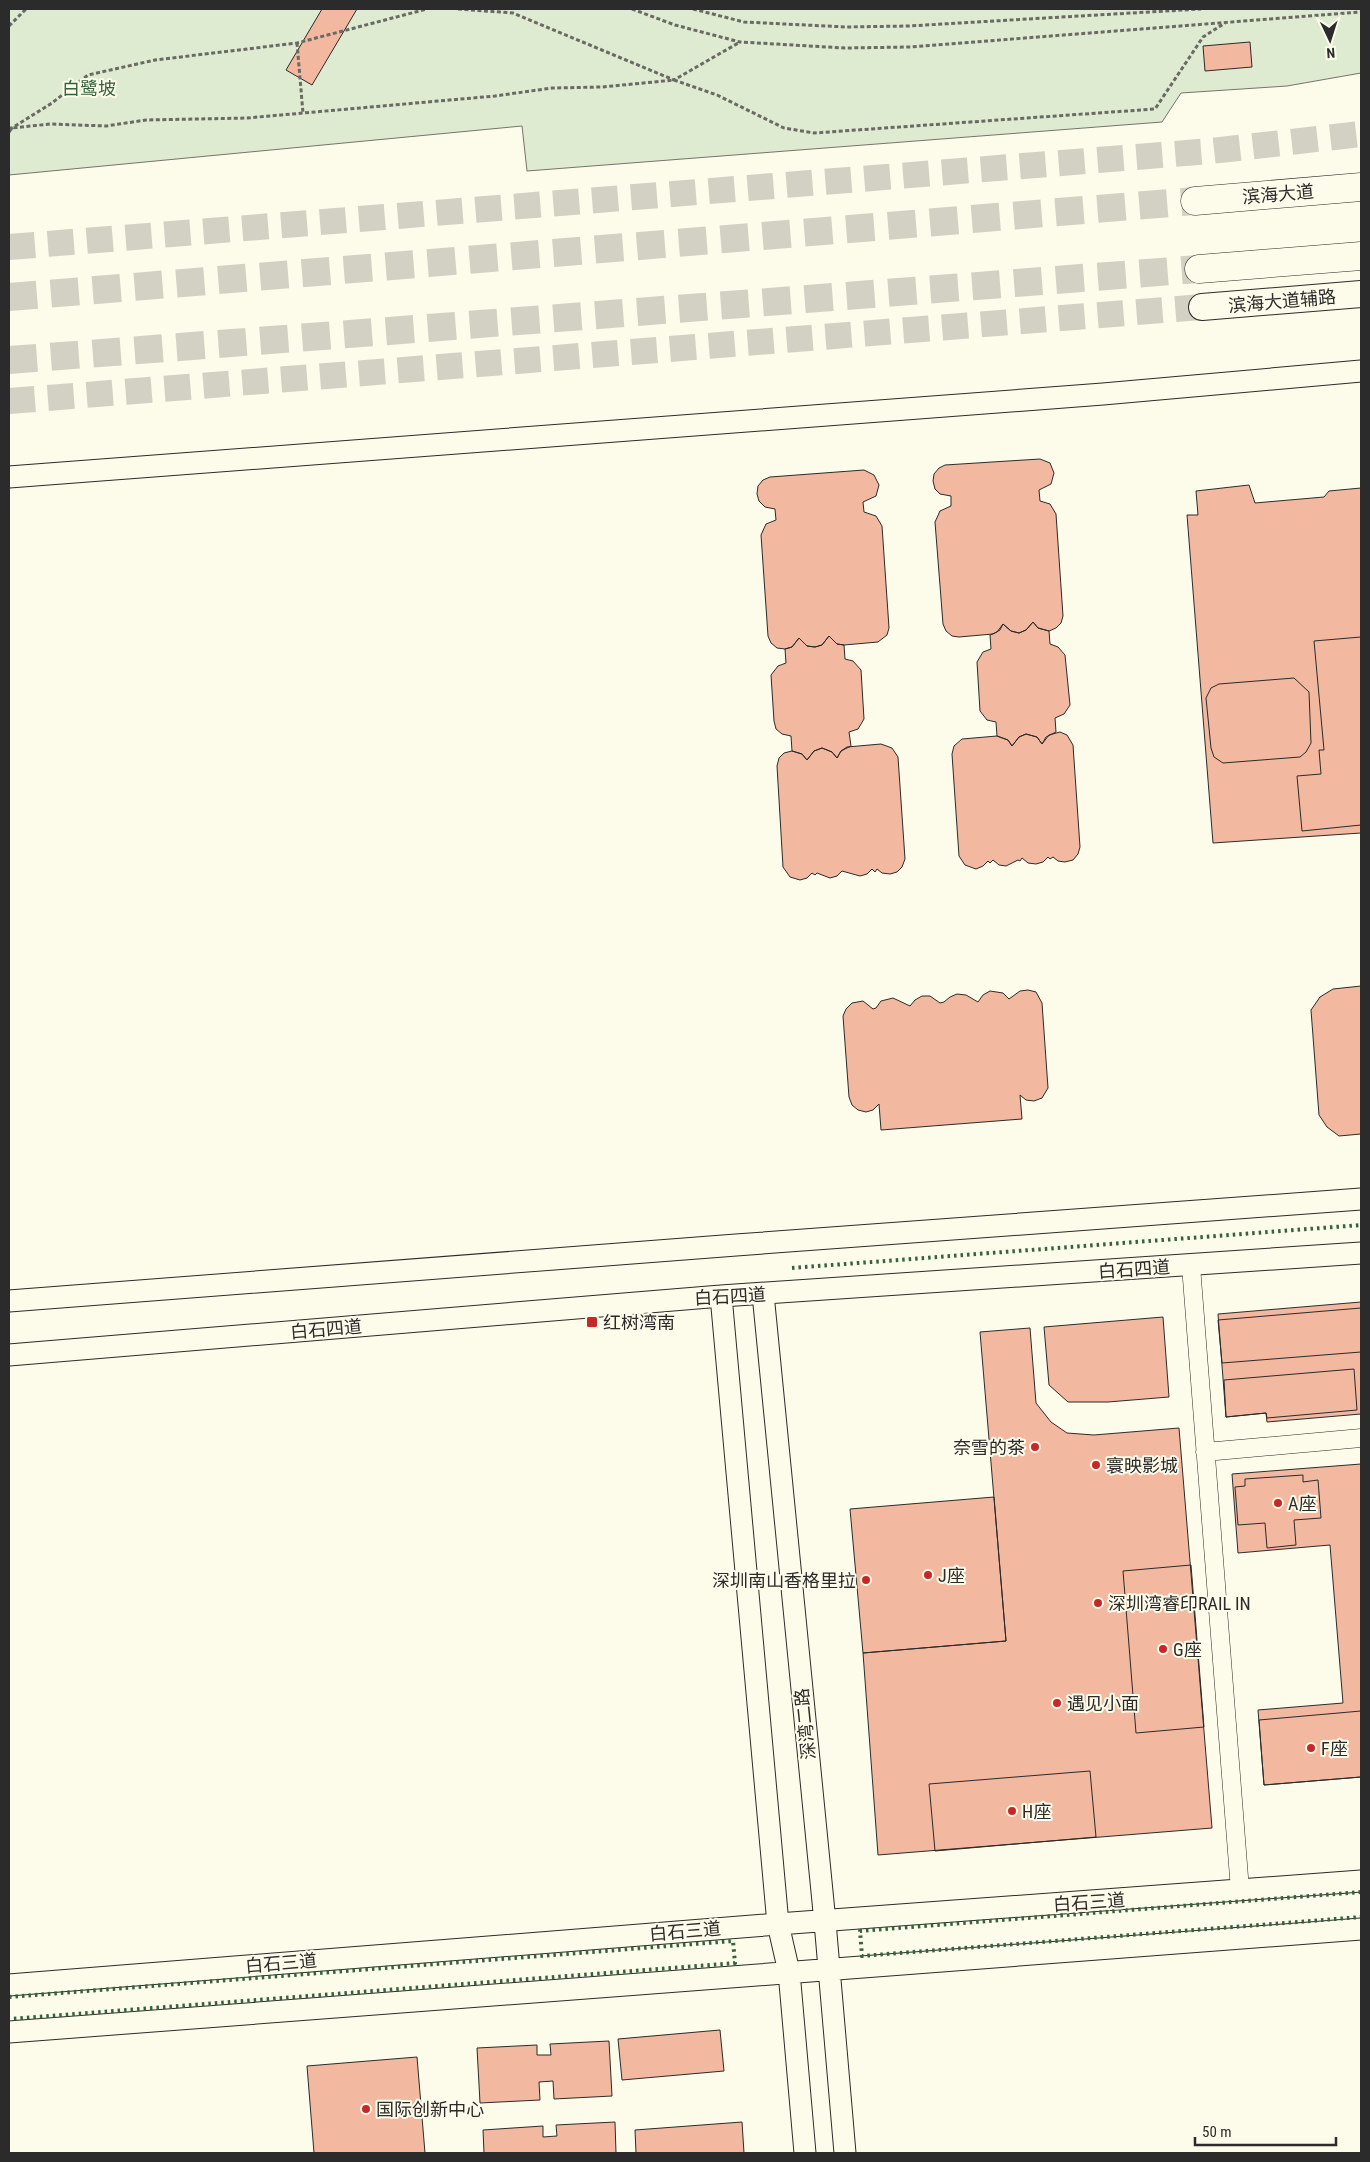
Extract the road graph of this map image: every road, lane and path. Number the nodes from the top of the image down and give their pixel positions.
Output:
1 (26, 9) edge
2 (427, 9) edge
3 (458, 9) edge
4 (632, 9) edge
5 (693, 9) edge
6 (1202, 9) edge
7 (1361, 12) edge
8 (1225, 23) junction
9 (9, 26) edge
10 (740, 42) junction
11 (297, 43) junction
12 (674, 80) junction
13 (303, 113) junction
14 (10, 128) edge
15 (9, 132) edge
16 (1361, 187) edge
17 (1195, 201) tunnel mouth
18 (1361, 256) edge
19 (1199, 269) tunnel mouth
20 (1361, 294) edge
21 (1202, 307) tunnel mouth
22 (1361, 372) edge
23 (9, 477) edge
24 (1361, 1199) edge
25 (1361, 1253) edge
26 (1191, 1266) junction
27 (763, 1294) junction
28 (721, 1296) junction
29 (9, 1301) edge
30 (9, 1355) edge
31 (1361, 1438) edge
32 (1205, 1452) junction
33 (1361, 1881) edge
34 (1240, 1890) junction
35 (825, 1922) junction
36 (778, 1924) junction
37 (1361, 1929) edge
38 (829, 1970) junction
39 (789, 1972) junction
40 (9, 1985) edge
41 (9, 2032) edge
42 (805, 2153) edge
43 (845, 2153) edge

1 - 9 path
2 - 11 path
3 - 12 path
4 - 10 path
5 - 6 path
7 - 8 path
8 - 10 path
8 - 12 path
10 - 12 path
11 - 13 path
11 - 14 path
12 - 13 path
13 - 14 path
14 - 15 path
16 - 17 highway, 滨海大道
18 - 19 highway
20 - 21 main road, 滨海大道辅路
22 - 23 street
24 - 29 street
25 - 26 street, 白石四道
26 - 27 street, 白石四道
26 - 32 street
27 - 28 street, 白石四道
27 - 35 street, 深湾二路
28 - 30 street, 白石四道
28 - 36 street
31 - 32 street
32 - 34 street
33 - 34 street, 白石三道
34 - 35 street, 白石三道
35 - 36 street, 白石三道
35 - 38 street, 深湾二路
36 - 39 street
36 - 40 street, 白石三道
37 - 38 street
38 - 39 street
38 - 43 street, 深湾二路
39 - 41 street
39 - 42 street

